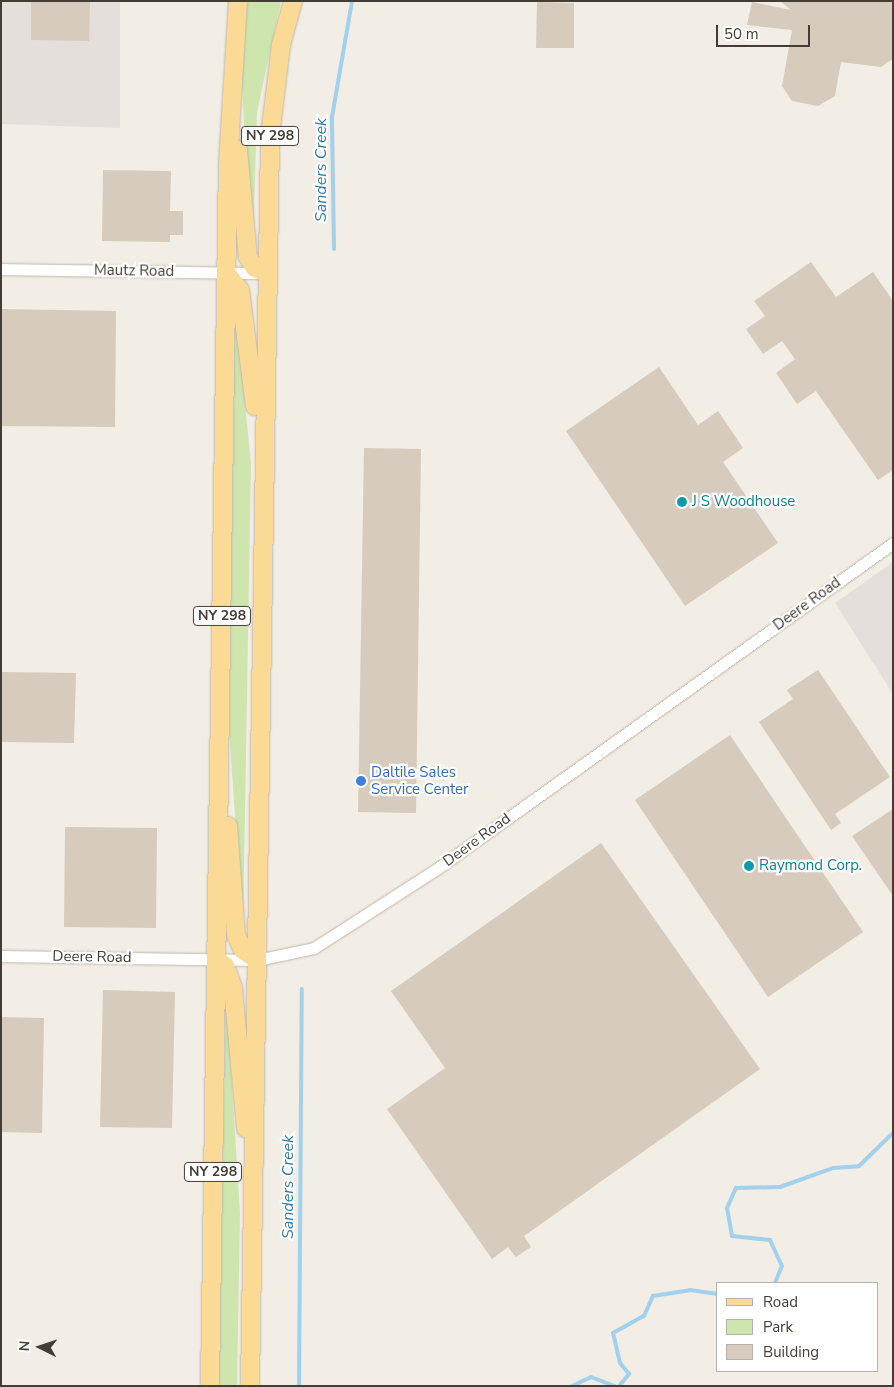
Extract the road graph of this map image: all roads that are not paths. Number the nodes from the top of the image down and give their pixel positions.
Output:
1 (238, 1) edge
2 (293, 1) edge
3 (231, 77) junction
4 (1, 269) edge
5 (226, 273) junction
6 (266, 274) junction
7 (264, 468) junction
8 (893, 543) edge
9 (220, 751) junction
10 (1, 956) edge
11 (217, 959) junction
12 (257, 960) junction
13 (254, 1177) junction
14 (210, 1386) edge
15 (250, 1386) edge

1 - 3 main road, NY 298
2 - 6 main road, NY 298
3 - 5 main road, NY 298
3 - 6 main road
4 - 5 street, Mautz Road
5 - 6 street, Mautz Road
5 - 7 main road
5 - 9 main road, NY 298
6 - 7 main road, NY 298
7 - 12 main road, NY 298
8 - 12 street, Deere Road
9 - 11 main road, NY 298
9 - 12 main road
10 - 11 street, Deere Road
11 - 12 street, Deere Road
11 - 13 main road
11 - 14 main road, NY 298
12 - 13 main road, NY 298
13 - 15 main road, NY 298

